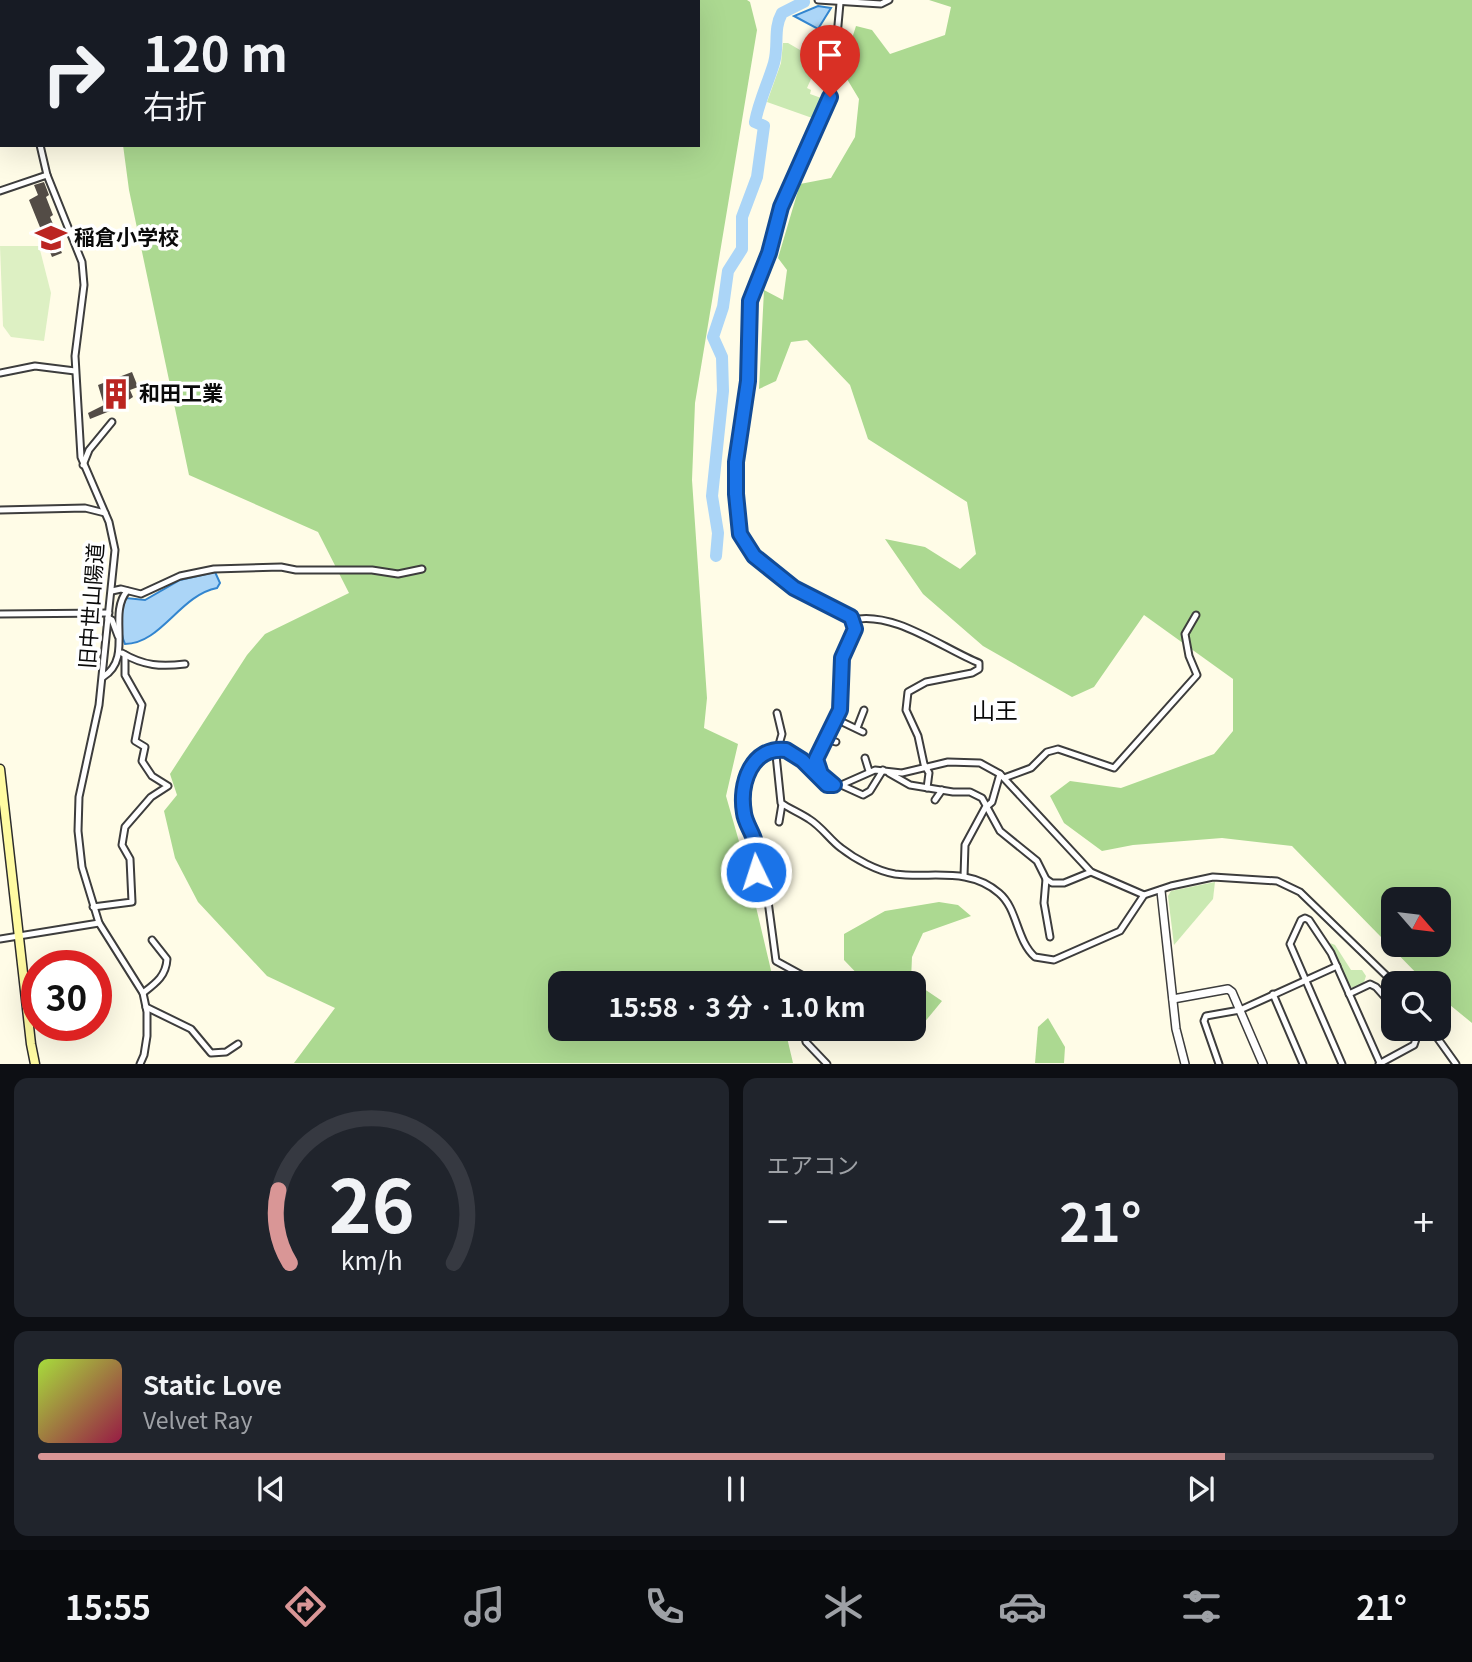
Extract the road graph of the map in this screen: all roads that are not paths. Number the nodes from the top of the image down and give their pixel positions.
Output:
1 (818, 0) edge
2 (890, 0) edge
3 (826, 1) edge
4 (840, 3) junction
5 (40, 147) edge
6 (47, 175) junction
7 (0, 191) edge
8 (75, 371) junction
9 (0, 373) edge
10 (112, 422) dead end
11 (83, 465) junction
12 (0, 510) edge
13 (105, 513) junction
14 (422, 569) dead end
15 (112, 591) junction
16 (127, 591) junction
17 (0, 614) edge
18 (1196, 615) dead end
19 (109, 616) junction
20 (852, 620) junction
21 (119, 639) junction
22 (122, 653) junction
23 (186, 664) dead end
24 (103, 677) junction
25 (864, 710) dead end
26 (777, 713) dead end
27 (836, 719) junction
28 (857, 728) junction
29 (863, 732) dead end
30 (824, 739) junction
31 (836, 742) dead end
32 (777, 750) junction
33 (865, 758) dead end
34 (926, 768) junction
35 (0, 769) edge
36 (885, 770) junction
37 (869, 771) junction
38 (1002, 776) junction
39 (838, 785) junction
40 (927, 788) junction
41 (942, 790) junction
42 (936, 800) dead end
43 (782, 804) junction
44 (988, 807) junction
45 (779, 822) dead end
46 (1091, 872) junction
47 (964, 876) junction
48 (1046, 879) junction
49 (1161, 891) junction
50 (1144, 895) junction
51 (93, 907) junction
52 (99, 923) junction
53 (18, 937) junction
54 (1050, 937) dead end
55 (0, 939) edge
56 (152, 940) dead end
57 (1338, 966) junction
58 (794, 971) edge
59 (1382, 971) edge
60 (1306, 979) junction
61 (1381, 992) edge
62 (143, 993) junction
63 (1349, 993) junction
64 (1273, 994) junction
65 (1173, 999) junction
66 (146, 1007) junction
67 (1240, 1010) junction
68 (806, 1041) edge
69 (1415, 1041) edge
70 (1440, 1041) edge
71 (238, 1044) dead end
72 (35, 1063) edge
73 (140, 1063) edge
74 (827, 1063) edge
75 (1185, 1063) edge
76 (1219, 1063) edge
77 (1263, 1063) edge
78 (1303, 1063) edge
79 (1342, 1063) edge
80 (1380, 1063) edge
81 (1456, 1063) edge

1 - 3 street
2 - 4 street
3 - 4 street
4 - 20 street
5 - 6 street, 旧中世山陽道
6 - 7 street
6 - 8 street, 旧中世山陽道
8 - 9 street
8 - 11 street, 旧中世山陽道
10 - 11 street
11 - 13 street, 旧中世山陽道
12 - 13 street
13 - 15 street, 旧中世山陽道
14 - 16 street
15 - 16 street
15 - 19 street, 旧中世山陽道
16 - 21 street
17 - 19 street
18 - 38 street
19 - 21 street
19 - 24 street, 旧中世山陽道
20 - 27 street
20 - 34 street
21 - 22 street
22 - 23 street
22 - 24 street
22 - 51 street
24 - 51 street, 旧中世山陽道
25 - 28 street
26 - 32 street
27 - 28 street
27 - 30 street
28 - 29 street
30 - 31 street
30 - 39 street
32 - 39 street
32 - 43 street
32 - 58 street
33 - 37 street
34 - 36 street
34 - 38 street
34 - 40 street
35 - 53 main road
36 - 37 street
36 - 39 street
36 - 40 street
37 - 39 street
38 - 44 street
38 - 46 street
40 - 41 street
41 - 42 street
41 - 44 street
43 - 45 street
43 - 47 street
44 - 47 street
44 - 48 street
46 - 48 street
46 - 50 street
47 - 50 street
48 - 54 street
49 - 50 street
49 - 59 street
49 - 65 street
51 - 52 street, 旧中世山陽道
52 - 53 street
52 - 62 street, 旧中世山陽道
53 - 55 street
53 - 72 main road
56 - 62 street
57 - 60 street
57 - 60 street
57 - 63 street
60 - 64 street
60 - 79 street
61 - 63 street
62 - 66 street, 旧中世山陽道
63 - 80 street
64 - 67 street
64 - 78 street
65 - 67 street
65 - 75 street
66 - 71 street
66 - 73 street, 旧中世山陽道
67 - 76 street
67 - 77 street
68 - 74 street
69 - 80 street
70 - 81 street

